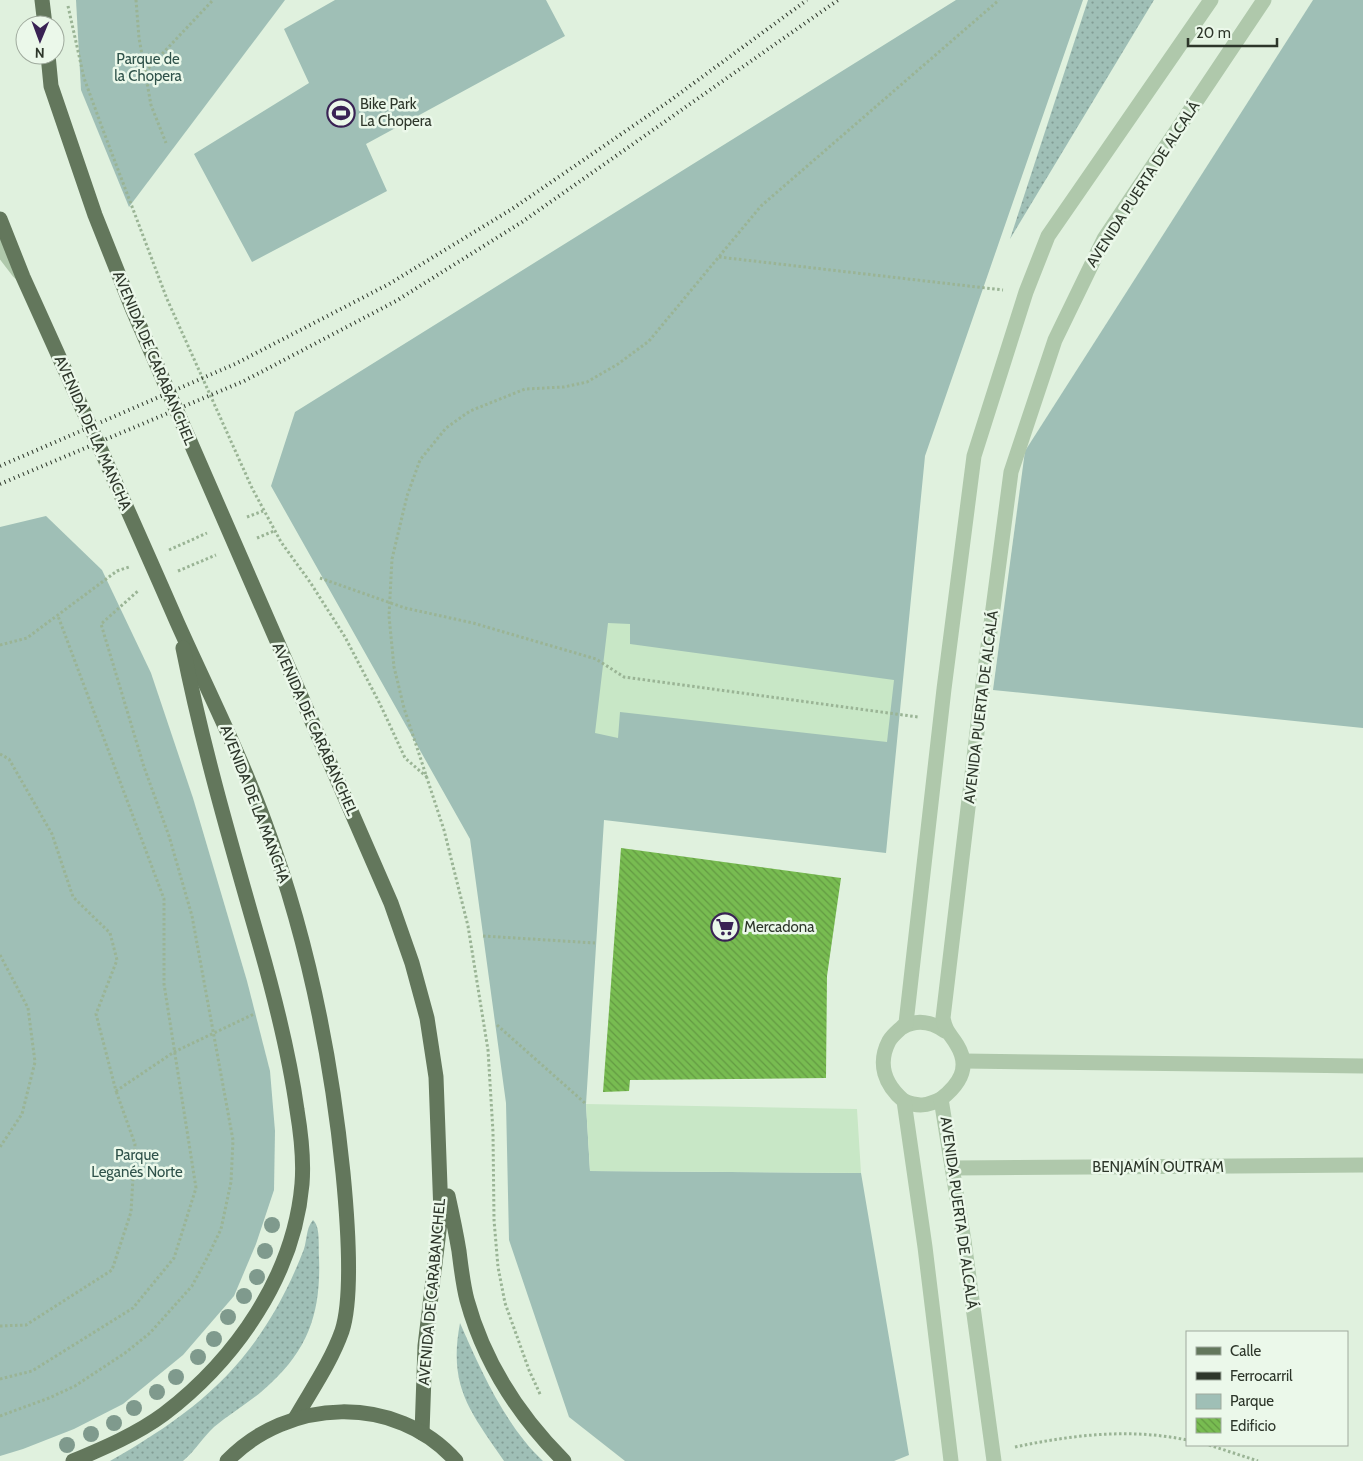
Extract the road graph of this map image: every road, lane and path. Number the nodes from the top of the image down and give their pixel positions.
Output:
1 (42, 0) edge
2 (67, 0) edge
3 (136, 0) edge
4 (213, 0) edge
5 (999, 0) edge
6 (1211, 0) edge
7 (1264, 0) edge
8 (44, 15) edge
9 (49, 65) edge
10 (145, 72) junction
11 (166, 143) dead end
12 (0, 219) edge
13 (0, 247) edge
14 (719, 257) junction
15 (23, 277) junction
16 (1026, 292) junction
17 (274, 531) junction
18 (235, 547) junction
19 (320, 578) dead end
20 (159, 579) junction
21 (389, 603) junction
22 (58, 616) dead end
23 (178, 624) junction
24 (940, 720) junction
25 (0, 754) edge
26 (428, 778) junction
27 (483, 936) dead end
28 (595, 943) dead end
29 (0, 955) edge
30 (276, 1003) junction
31 (496, 1025) dead end
32 (903, 1027) junction
33 (945, 1032) junction
34 (214, 1033) junction
35 (174, 1052) junction
36 (964, 1061) junction
37 (1363, 1066) edge
38 (116, 1091) junction
39 (941, 1099) junction
40 (904, 1101) junction
41 (586, 1104) dead end
42 (0, 1147) edge
43 (439, 1155) junction
44 (1363, 1165) edge
45 (953, 1168) junction
46 (0, 1326) edge
47 (0, 1380) edge
48 (544, 1401) dead end
49 (0, 1416) edge
50 (296, 1417) junction
51 (422, 1433) junction
52 (1186, 1440) edge
53 (1212, 1446) edge
54 (239, 1448) junction
55 (993, 1457) edge
56 (73, 1461) edge
57 (219, 1461) edge
58 (227, 1461) edge
59 (456, 1461) edge
60 (564, 1461) edge
61 (951, 1461) edge
62 (1258, 1461) edge

1 - 8 main road
2 - 17 path
3 - 10 path
4 - 10 path
5 - 14 path
6 - 16 street
7 - 33 street, AVENIDA PUERTA DE ALCALÁ
9 - 18 main road, AVENIDA DE CARABANCHEL
10 - 11 path
12 - 15 main road, AVENIDA DE LA MANCHA
13 - 15 street
14 - 16 path
14 - 21 path
15 - 20 main road, AVENIDA DE LA MANCHA
16 - 24 street
17 - 18 path
17 - 26 path
18 - 20 path
18 - 43 main road, AVENIDA DE CARABANCHEL
19 - 21 path
20 - 23 main road, AVENIDA DE LA MANCHA
20 - 34 path
21 - 24 path
21 - 26 path
22 - 35 path
23 - 30 main road
23 - 50 main road, AVENIDA DE LA MANCHA
24 - 32 street
25 - 38 path
26 - 48 path
27 - 28 path
29 - 42 path
30 - 34 path
30 - 56 main road
31 - 41 path
32 - 33 street
32 - 40 street
33 - 36 street
34 - 35 path
34 - 49 path
35 - 38 path
35 - 47 path
36 - 37 street
36 - 39 street, AVENIDA PUERTA DE ALCALÁ
38 - 46 path
39 - 40 street
39 - 45 street, AVENIDA PUERTA DE ALCALÁ
40 - 61 street
43 - 51 main road, AVENIDA DE CARABANCHEL
43 - 60 main road
44 - 45 street, BENJAMÍN OUTRAM
45 - 55 street, AVENIDA PUERTA DE ALCALÁ
50 - 51 main road
50 - 54 main road
51 - 59 main road
52 - 55 path
53 - 62 path
54 - 57 main road
54 - 58 main road

